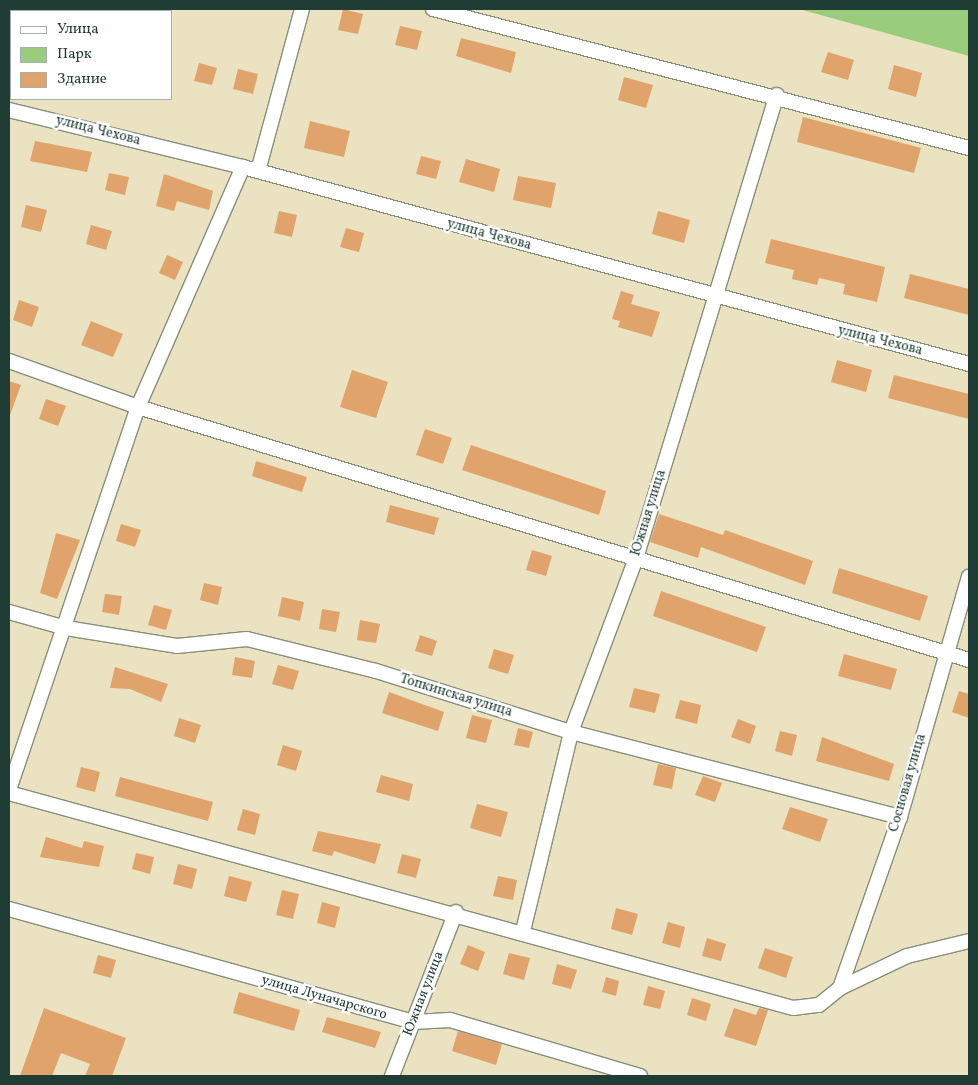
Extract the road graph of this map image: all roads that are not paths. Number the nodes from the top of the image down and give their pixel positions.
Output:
1 (302, 9) edge
2 (433, 9) edge
3 (777, 94) junction
4 (9, 110) edge
5 (969, 148) edge
6 (243, 167) junction
7 (258, 171) junction
8 (714, 298) junction
9 (9, 362) edge
10 (969, 364) edge
11 (138, 407) junction
12 (636, 558) junction
13 (969, 577) edge
14 (9, 612) edge
15 (66, 628) junction
16 (945, 652) junction
17 (969, 660) edge
18 (572, 732) junction
19 (9, 791) edge
20 (900, 817) junction
21 (9, 910) edge
22 (456, 912) junction
23 (523, 931) junction
24 (969, 942) edge
25 (840, 988) junction
26 (413, 1022) junction
27 (392, 1076) edge
28 (640, 1076) edge

1 - 7 street
2 - 3 street
3 - 5 street
3 - 8 street, Южная улица
4 - 6 street, улица Чехова
6 - 7 street, улица Чехова
6 - 11 street
7 - 8 street, улица Чехова
8 - 10 street, улица Чехова
8 - 12 street, Южная улица
9 - 11 street
11 - 12 street
11 - 15 street
12 - 16 street
12 - 18 street, Южная улица
13 - 16 street, Сосновая улица
14 - 15 street, Топкинская улица
15 - 18 street, Топкинская улица
15 - 19 street
16 - 17 street
16 - 20 street, Сосновая улица
18 - 20 street, Топкинская улица
18 - 23 street, Южная улица
19 - 22 street
20 - 25 street, Сосновая улица
21 - 26 street, улица Луначарского
22 - 23 street
22 - 26 street, Южная улица
23 - 25 street
24 - 25 street
26 - 27 street, Южная улица
26 - 28 street, улица Луначарского

